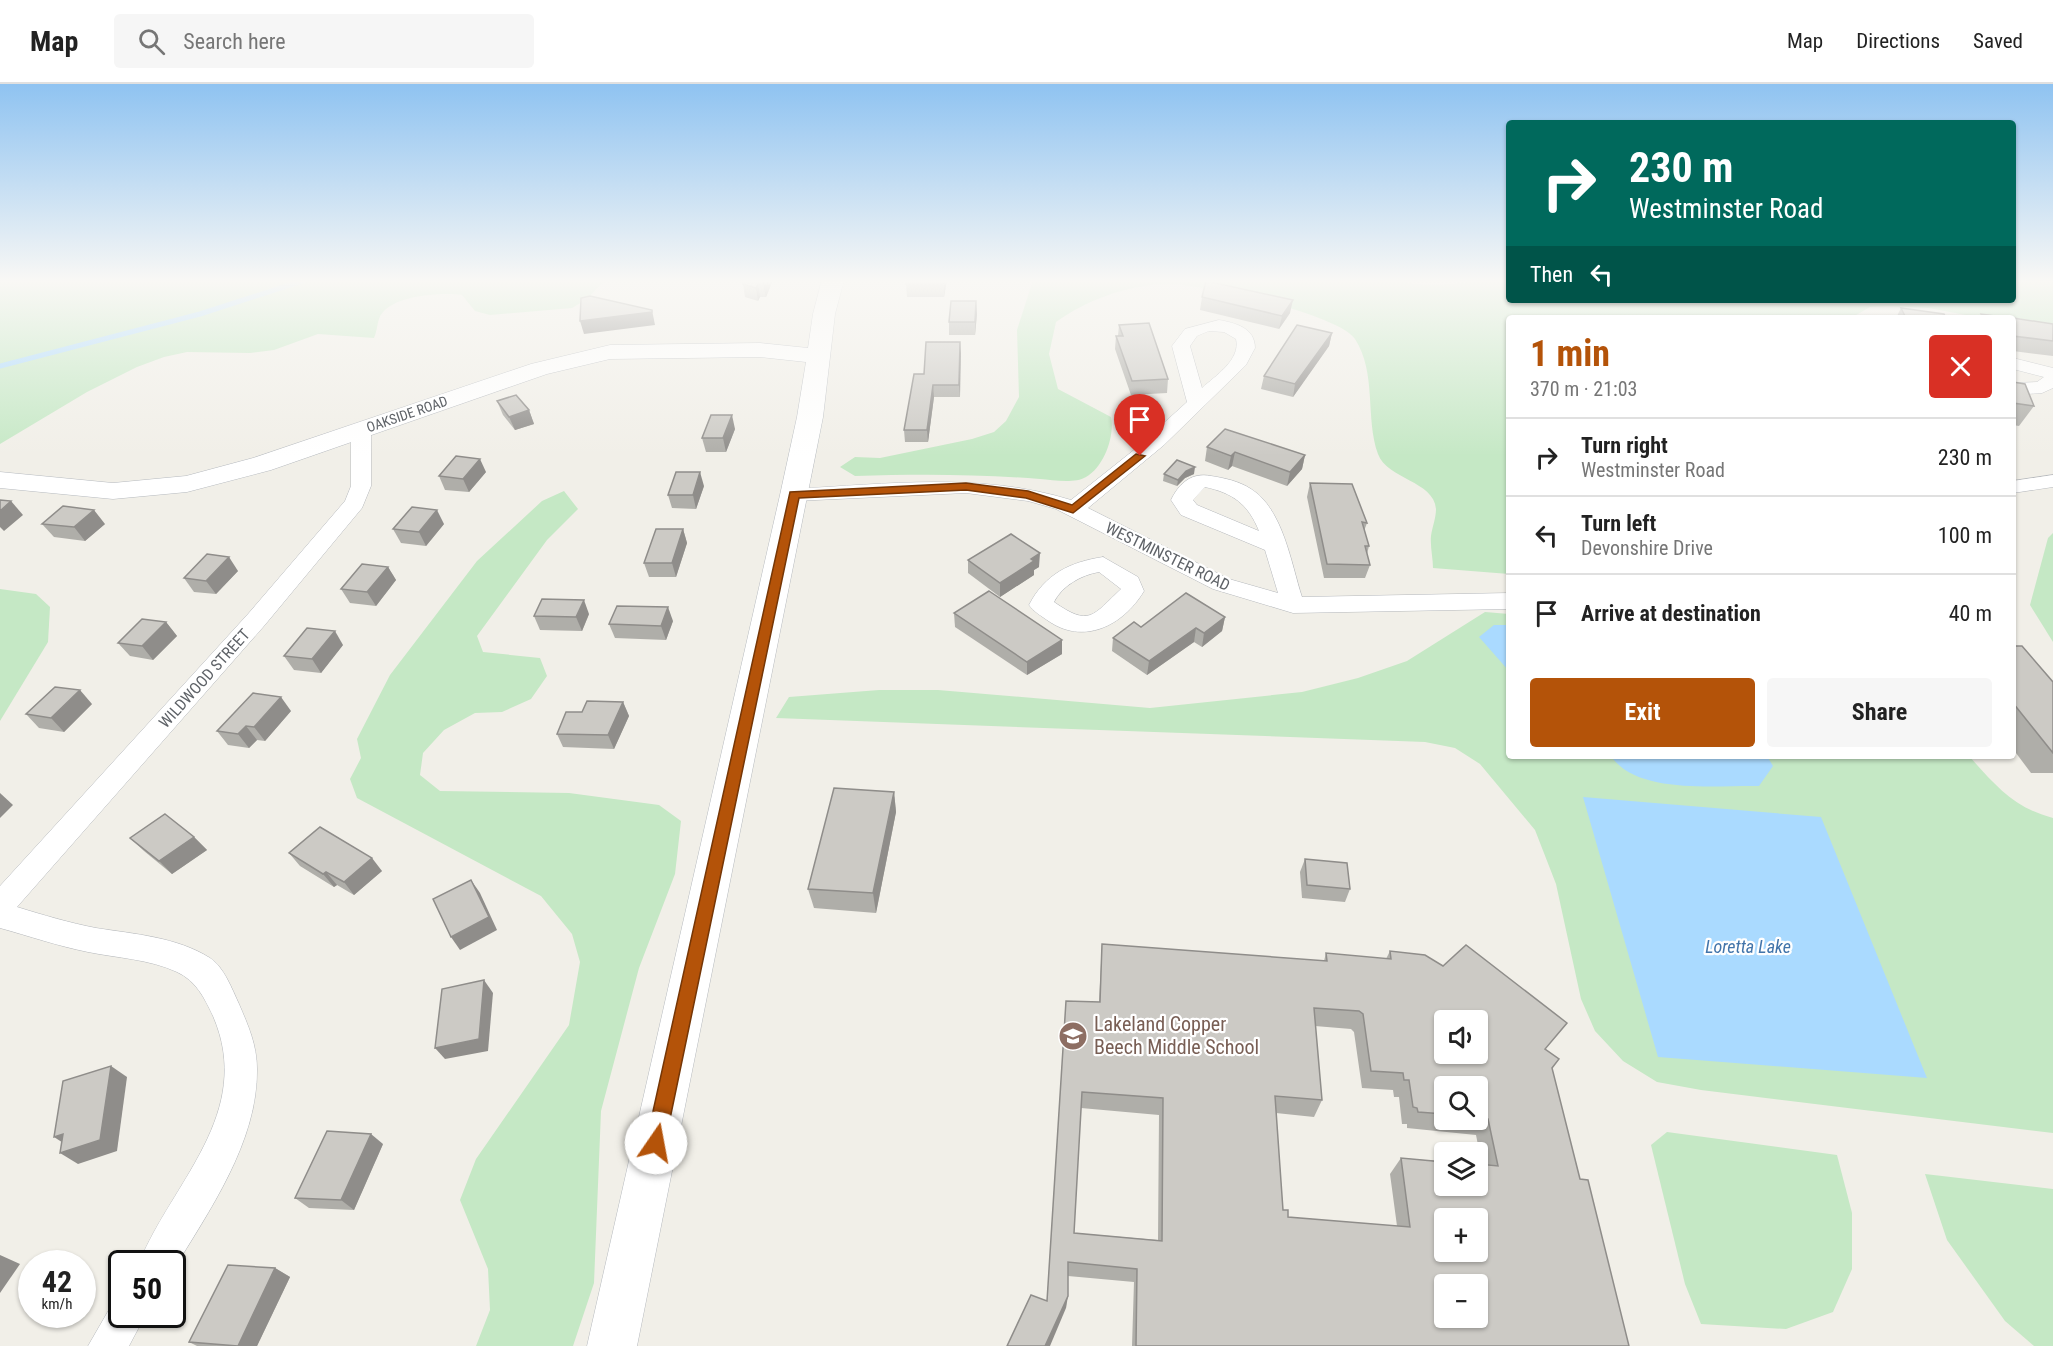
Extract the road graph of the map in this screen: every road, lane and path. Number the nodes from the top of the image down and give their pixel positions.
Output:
1 (820, 339) edge
2 (817, 356) junction
3 (2016, 364) edge
4 (2053, 374) edge
5 (2053, 380) edge
6 (2016, 389) edge
7 (1197, 403) dead end
8 (361, 430) junction
9 (0, 480) edge
10 (2053, 481) edge
11 (2016, 487) edge
12 (794, 495) junction
13 (1073, 509) junction
14 (1124, 534) junction
15 (1275, 546) dead end
16 (1103, 564) dead end
17 (1506, 601) edge
18 (1293, 605) junction
19 (0, 906) edge
20 (0, 915) edge
21 (165, 1250) edge
22 (118, 1328) edge
23 (107, 1346) edge
24 (612, 1346) edge

1 - 2 main road
2 - 8 main road, OAKSIDE ROAD
2 - 12 main road
3 - 4 street
5 - 6 street
7 - 13 street
8 - 9 main road, OAKSIDE ROAD
8 - 19 street, WILDWOOD STREET
10 - 11 street
12 - 13 street, WESTMINSTER ROAD
12 - 24 main road
13 - 14 street, WESTMINSTER ROAD
14 - 16 street
14 - 18 street, WESTMINSTER ROAD
15 - 18 street
17 - 18 street, WESTMINSTER ROAD
20 - 21 street
22 - 23 street

